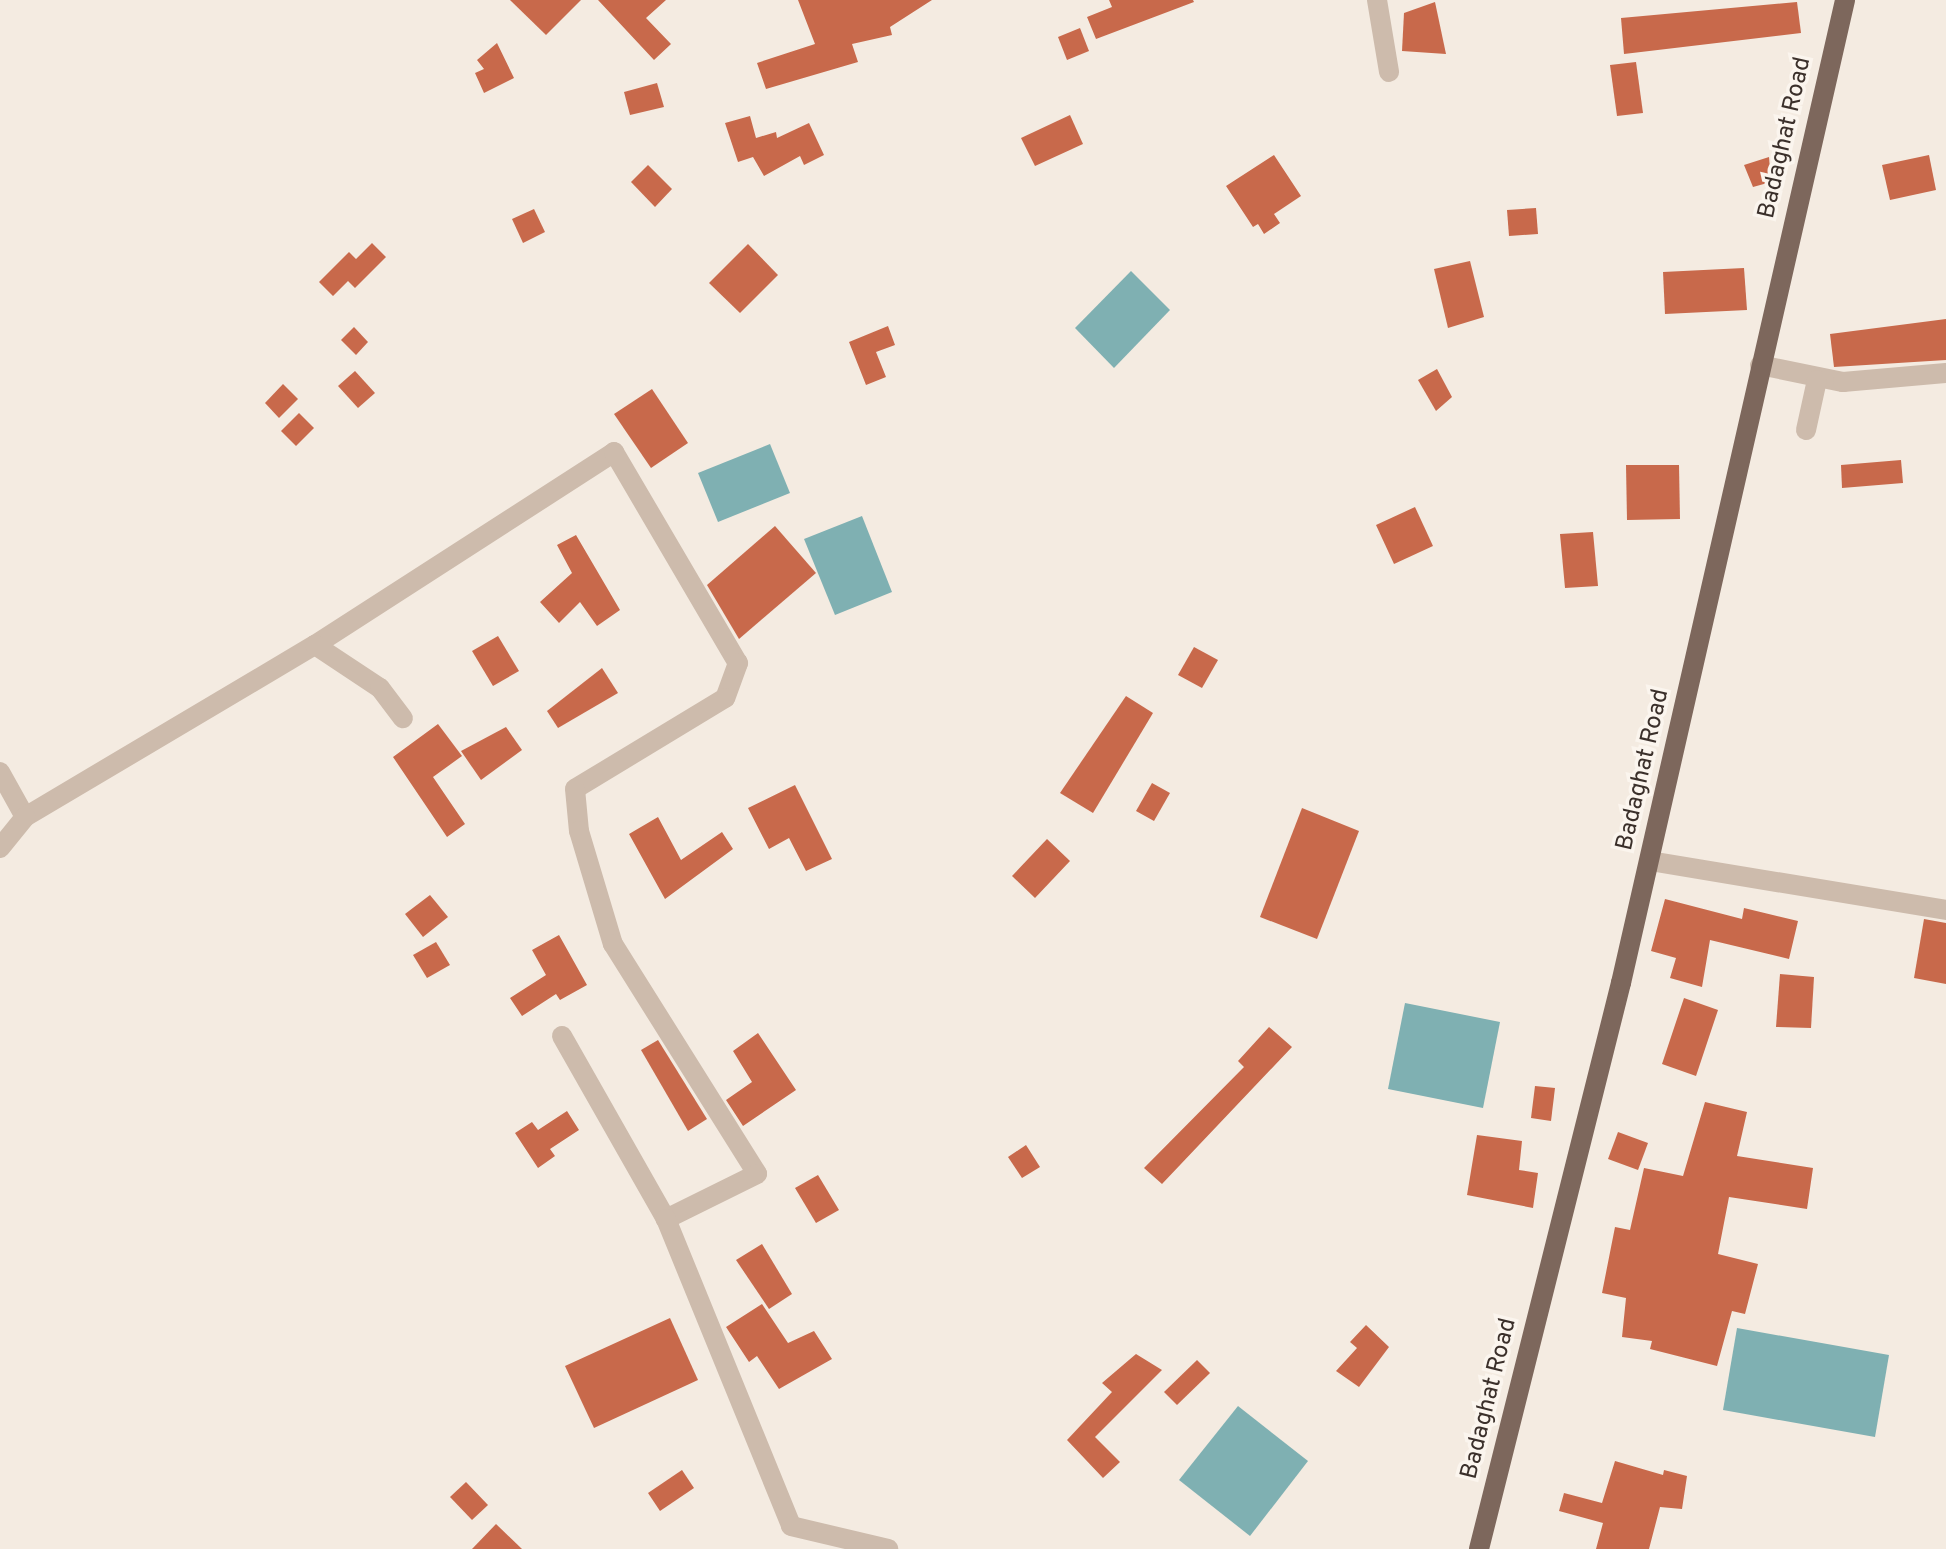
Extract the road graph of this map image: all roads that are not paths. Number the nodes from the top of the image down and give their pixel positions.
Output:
1 (1377, 0) edge
2 (1845, 0) edge
3 (1389, 72) dead end
4 (1760, 365) junction
5 (1946, 373) edge
6 (1817, 380) junction
7 (1806, 430) dead end
8 (315, 645) junction
9 (403, 718) dead end
10 (0, 772) edge
11 (25, 817) junction
12 (0, 848) edge
13 (1650, 861) junction
14 (1946, 910) edge
15 (562, 1036) dead end
16 (666, 1219) junction
17 (888, 1549) edge
18 (1479, 1549) edge

1 - 3 street
2 - 4 main road, Badaghat Road
4 - 6 street
4 - 13 main road, Badaghat Road
5 - 6 street
6 - 7 street
8 - 9 street
8 - 11 street
8 - 16 street
10 - 11 street
11 - 12 street
13 - 14 street
13 - 18 main road, Badaghat Road
15 - 16 street
16 - 17 street

